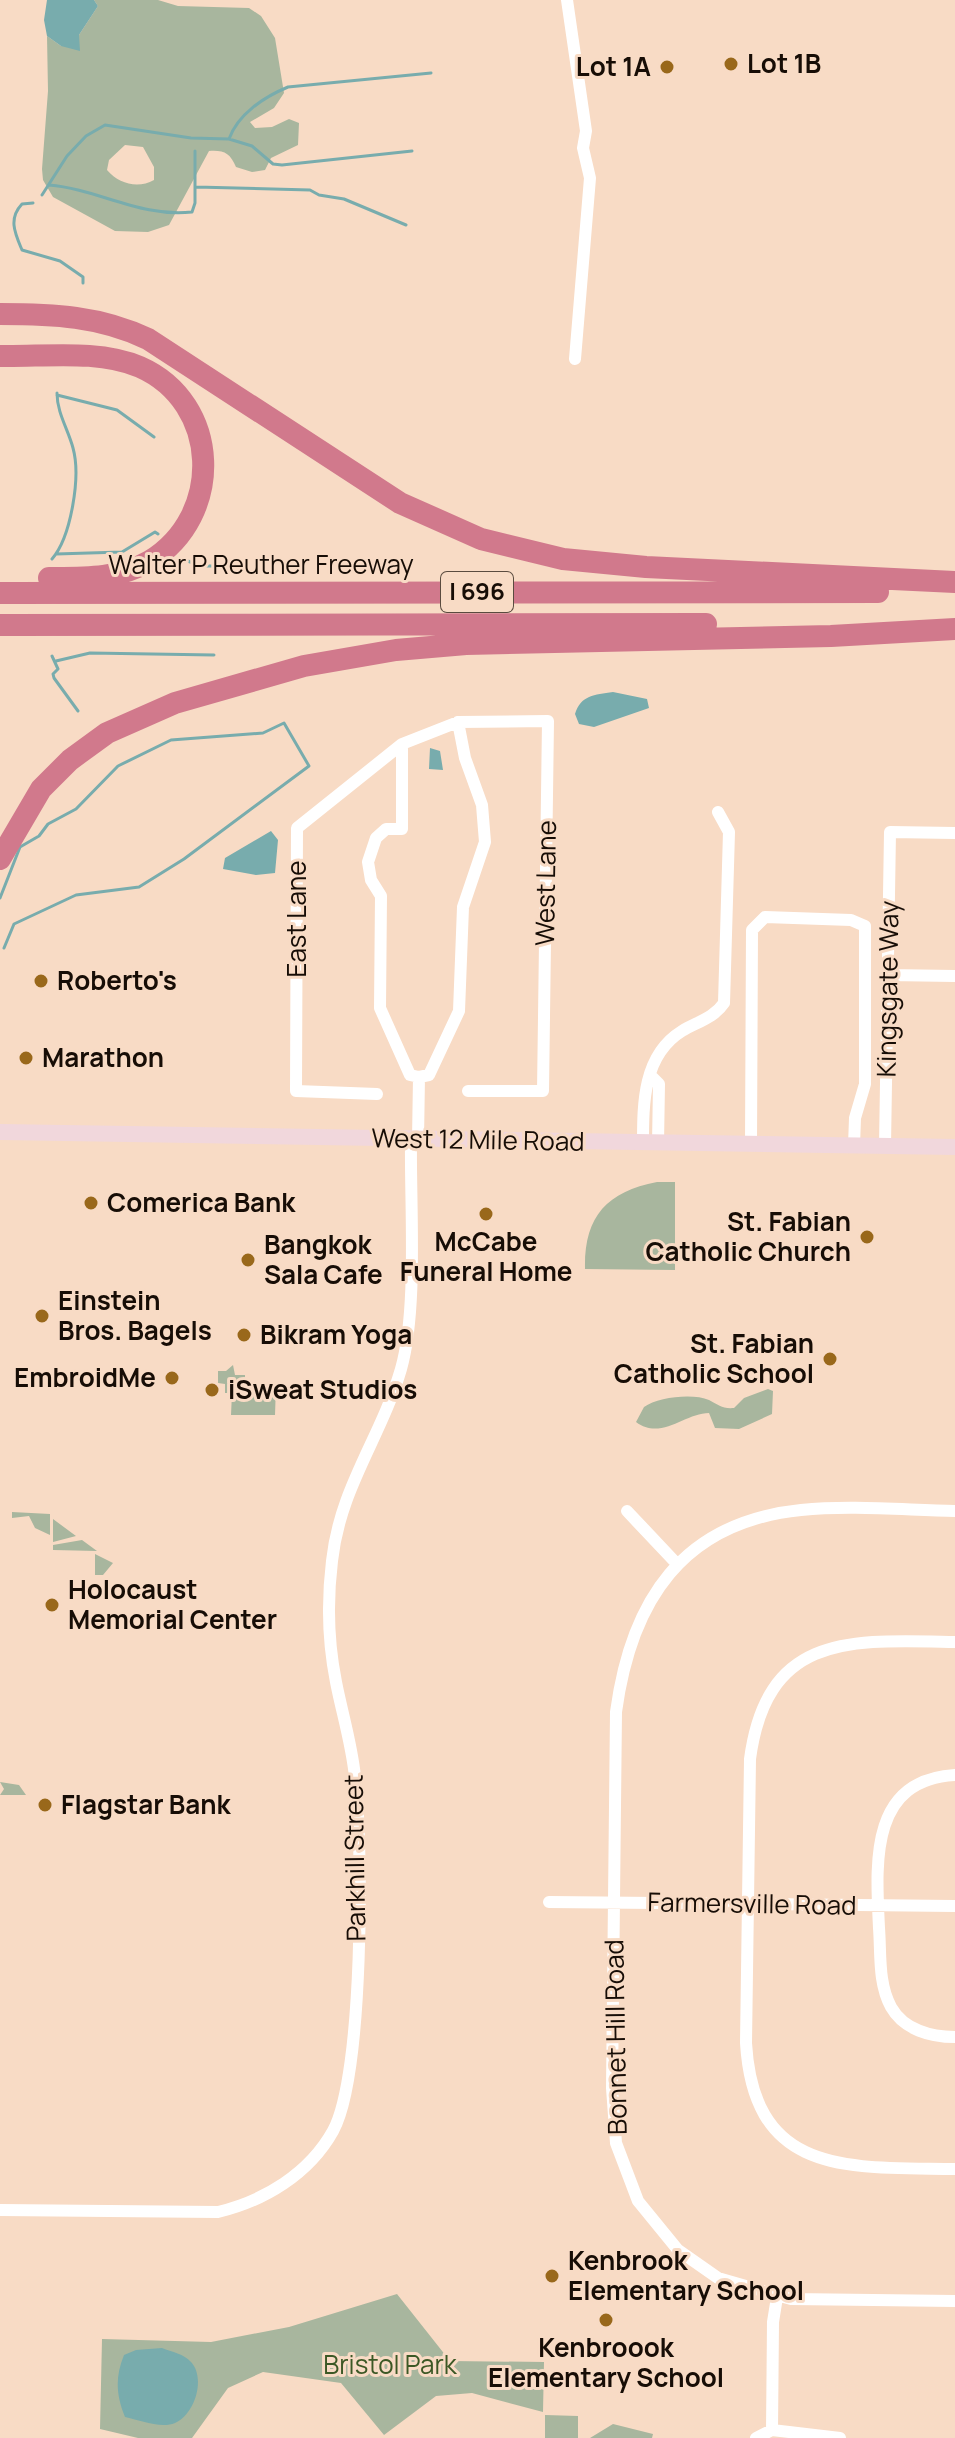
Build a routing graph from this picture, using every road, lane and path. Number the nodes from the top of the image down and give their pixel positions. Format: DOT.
graph roads {
  1 [pos="567,0"];
  2 [pos="0,314"];
  3 [pos="0,356"];
  4 [pos="575,359"];
  5 [pos="0,579"];
  6 [pos="955,582"];
  7 [pos="955,592"];
  8 [pos="0,593"];
  9 [pos="0,625"];
  10 [pos="359,625"];
  11 [pos="955,626"];
  12 [pos="0,639"];
  13 [pos="458,722"];
  14 [pos="429,733"];
  15 [pos="402,744"];
  16 [pos="718,812"];
  17 [pos="955,833"];
  18 [pos="0,859"];
  19 [pos="888,975"];
  20 [pos="955,976"];
  21 [pos="419,1077"];
  22 [pos="468,1091"];
  23 [pos="377,1094"];
  24 [pos="0,1132"];
  25 [pos="414,1140"];
  26 [pos="650,1144"];
  27 [pos="751,1145"];
  28 [pos="854,1146"];
  29 [pos="885,1146"];
  30 [pos="955,1147"];
  31 [pos="627,1511"];
  32 [pos="955,1511"];
  33 [pos="677,1564"];
  34 [pos="955,1642"];
  35 [pos="955,1775"];
  36 [pos="549,1902"];
  37 [pos="614,1902"];
  38 [pos="748,1904"];
  39 [pos="878,1905"];
  40 [pos="955,1906"];
  41 [pos="955,2037"];
  42 [pos="955,2169"];
  43 [pos="0,2210"];
  44 [pos="777,2297"];
  45 [pos="955,2301"];
  46 [pos="772,2430"];
  47 [pos="756,2438"];
  48 [pos="840,2438"];
  1 -- 4 [label="street"];
  2 -- 6 [label="highway"];
  3 -- 5 [label="highway"];
  7 -- 8 [label="highway, Walter P Reuther Freeway / I 696"];
  9 -- 10 [label="highway, I 696"];
  10 -- 11 [label="highway, I 696"];
  10 -- 12 [label="highway"];
  11 -- 18 [label="highway"];
  13 -- 14 [label="street, West Lane"];
  13 -- 21 [label="street"];
  13 -- 22 [label="street, West Lane"];
  14 -- 15 [label="street, East Lane"];
  15 -- 21 [label="street"];
  15 -- 23 [label="street, East Lane"];
  16 -- 26 [label="street"];
  17 -- 19 [label="street, Kingsgate Way"];
  19 -- 20 [label="street"];
  19 -- 29 [label="street, Kingsgate Way"];
  21 -- 25 [label="street, Parkhill Street"];
  24 -- 25 [label="main road, West 12 Mile Road"];
  25 -- 26 [label="main road, West 12 Mile Road"];
  25 -- 43 [label="street, Parkhill Street"];
  26 -- 27 [label="main road, West 12 Mile Road"];
  27 -- 28 [label="main road, West 12 Mile Road"];
  27 -- 28 [label="street"];
  28 -- 29 [label="main road, West 12 Mile Road"];
  29 -- 30 [label="main road, West 12 Mile Road"];
  31 -- 33 [label="street"];
  32 -- 33 [label="street, Bonnet Hill Road"];
  33 -- 37 [label="street, Bonnet Hill Road"];
  34 -- 38 [label="street"];
  35 -- 39 [label="street"];
  36 -- 37 [label="street, Farmersville Road"];
  37 -- 38 [label="street, Farmersville Road"];
  37 -- 44 [label="street, Bonnet Hill Road"];
  38 -- 39 [label="street, Farmersville Road"];
  38 -- 42 [label="street"];
  39 -- 40 [label="street, Farmersville Road"];
  39 -- 41 [label="street"];
  44 -- 45 [label="street, Bonnet Hill Road"];
  44 -- 46 [label="street"];
  46 -- 47 [label="street"];
  46 -- 48 [label="street"];
}
